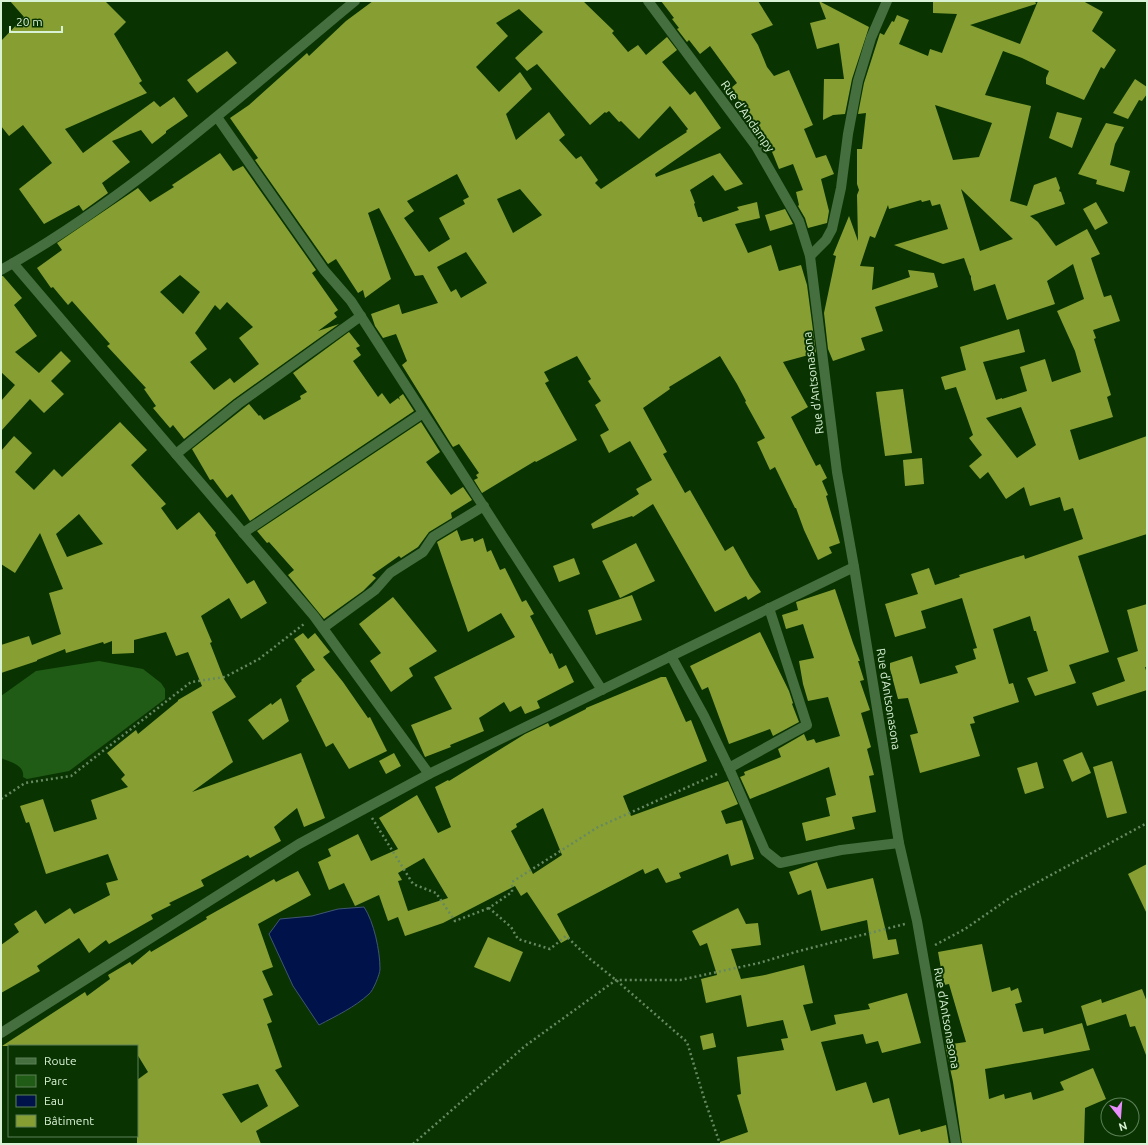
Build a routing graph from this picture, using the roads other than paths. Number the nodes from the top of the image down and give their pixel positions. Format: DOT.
graph roads {
  1 [pos="355,1"];
  2 [pos="648,1"];
  3 [pos="887,1"];
  4 [pos="217,117"];
  5 [pos="810,256"];
  6 [pos="13,263"];
  7 [pos="1,270"];
  8 [pos="361,316"];
  9 [pos="423,413"];
  10 [pos="176,454"];
  11 [pos="484,506"];
  12 [pos="243,533"];
  13 [pos="854,567"];
  14 [pos="769,608"];
  15 [pos="323,628"];
  16 [pos="671,656"];
  17 [pos="602,690"];
  18 [pos="729,768"];
  19 [pos="429,774"];
  20 [pos="899,843"];
  21 [pos="1,1033"];
  22 [pos="956,1144"];
  1 -- 4 [label="street"];
  2 -- 5 [label="street, Rue d'Andampy"];
  3 -- 5 [label="street"];
  4 -- 6 [label="street"];
  4 -- 8 [label="street"];
  5 -- 13 [label="street, Rue d'Antsonasona"];
  6 -- 7 [label="street"];
  6 -- 10 [label="street"];
  8 -- 9 [label="street"];
  8 -- 10 [label="street"];
  9 -- 11 [label="street"];
  9 -- 12 [label="street"];
  10 -- 12 [label="street"];
  11 -- 15 [label="street"];
  11 -- 17 [label="street"];
  12 -- 15 [label="street"];
  13 -- 14 [label="street"];
  13 -- 20 [label="street, Rue d'Antsonasona"];
  14 -- 16 [label="street"];
  14 -- 18 [label="street"];
  15 -- 19 [label="street"];
  16 -- 17 [label="street"];
  16 -- 18 [label="street"];
  17 -- 19 [label="street"];
  18 -- 20 [label="street"];
  19 -- 21 [label="street"];
  20 -- 22 [label="street, Rue d'Antsonasona"];
}
